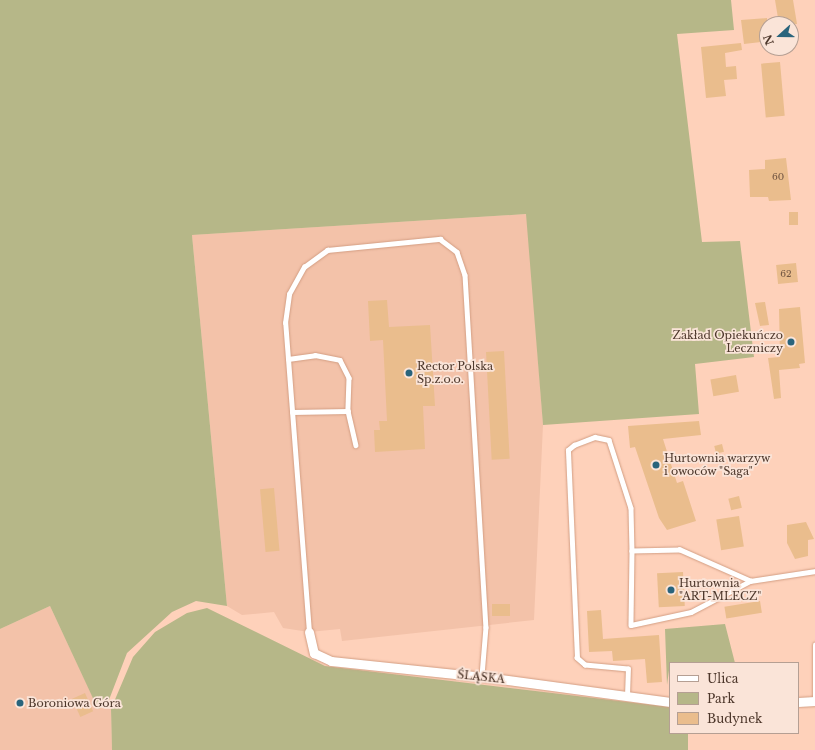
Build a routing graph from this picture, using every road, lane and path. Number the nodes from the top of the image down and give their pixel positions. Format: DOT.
graph roads {
  1 [pos="288,359"];
  2 [pos="348,411"];
  3 [pos="292,412"];
  4 [pos="356,445"];
  5 [pos="632,551"];
  6 [pos="815,571"];
  7 [pos="750,581"];
  8 [pos="308,632"];
  9 [pos="815,645"];
  10 [pos="482,676"];
  11 [pos="627,696"];
  12 [pos="815,701"];
  13 [pos="669,702"];
  14 [pos="799,702"];
  1 -- 2 [label="lane"];
  1 -- 3 [label="lane"];
  1 -- 10 [label="lane"];
  2 -- 3 [label="lane"];
  2 -- 4 [label="lane"];
  3 -- 8 [label="lane"];
  5 -- 7 [label="lane"];
  5 -- 7 [label="lane"];
  5 -- 11 [label="lane"];
  6 -- 7 [label="lane"];
  8 -- 10 [label="street, ŚLĄSKA"];
  9 -- 12 [label="lane"];
  10 -- 11 [label="street, ŚLĄSKA"];
  11 -- 13 [label="street, ŚLĄSKA"];
  12 -- 14 [label="street"];
}
